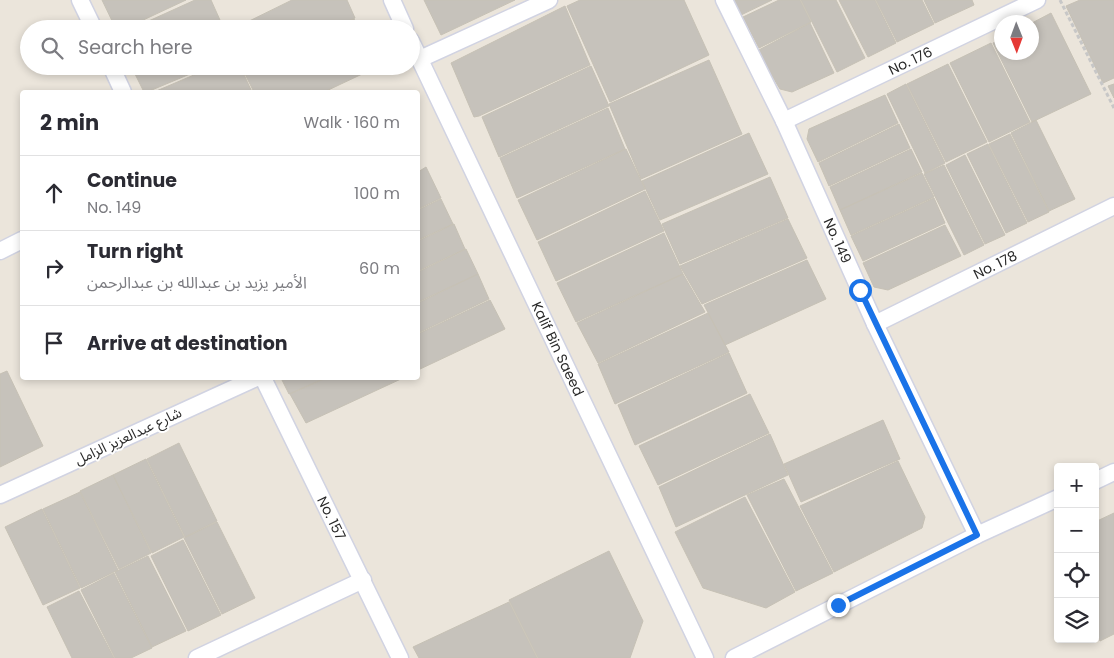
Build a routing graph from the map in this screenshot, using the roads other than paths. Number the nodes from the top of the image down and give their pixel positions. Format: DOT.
graph roads {
  1 [pos="80,0"];
  2 [pos="392,0"];
  3 [pos="549,0"];
  4 [pos="724,0"];
  5 [pos="1037,0"];
  6 [pos="90,20"];
  7 [pos="401,20"];
  8 [pos="420,59"];
  9 [pos="115,75"];
  10 [pos="122,90"];
  11 [pos="784,121"];
  12 [pos="1114,206"];
  13 [pos="20,241"];
  14 [pos="0,251"];
  15 [pos="875,324"];
  16 [pos="252,380"];
  17 [pos="264,380"];
  18 [pos="1114,472"];
  19 [pos="1099,479"];
  20 [pos="0,495"];
  21 [pos="1054,500"];
  22 [pos="977,535"];
  23 [pos="363,580"];
  24 [pos="197,658"];
  25 [pos="400,658"];
  26 [pos="705,658"];
  27 [pos="734,658"];
  1 -- 6 [label="street"];
  2 -- 7 [label="street"];
  3 -- 8 [label="street"];
  4 -- 11 [label="street, No. 149"];
  5 -- 11 [label="street, No. 176"];
  8 -- 26 [label="street, Kalif Bin Saeed"];
  9 -- 10 [label="street"];
  11 -- 15 [label="street, No. 149"];
  12 -- 15 [label="street, No. 178"];
  13 -- 14 [label="street"];
  15 -- 22 [label="street, No. 149"];
  16 -- 20 [label="street, شارع عبدالعزيز الزامل"];
  17 -- 23 [label="street, No. 157"];
  18 -- 19 [label="street"];
  21 -- 22 [label="street"];
  22 -- 27 [label="street"];
  23 -- 24 [label="street"];
  23 -- 25 [label="street, No. 157"];
}
